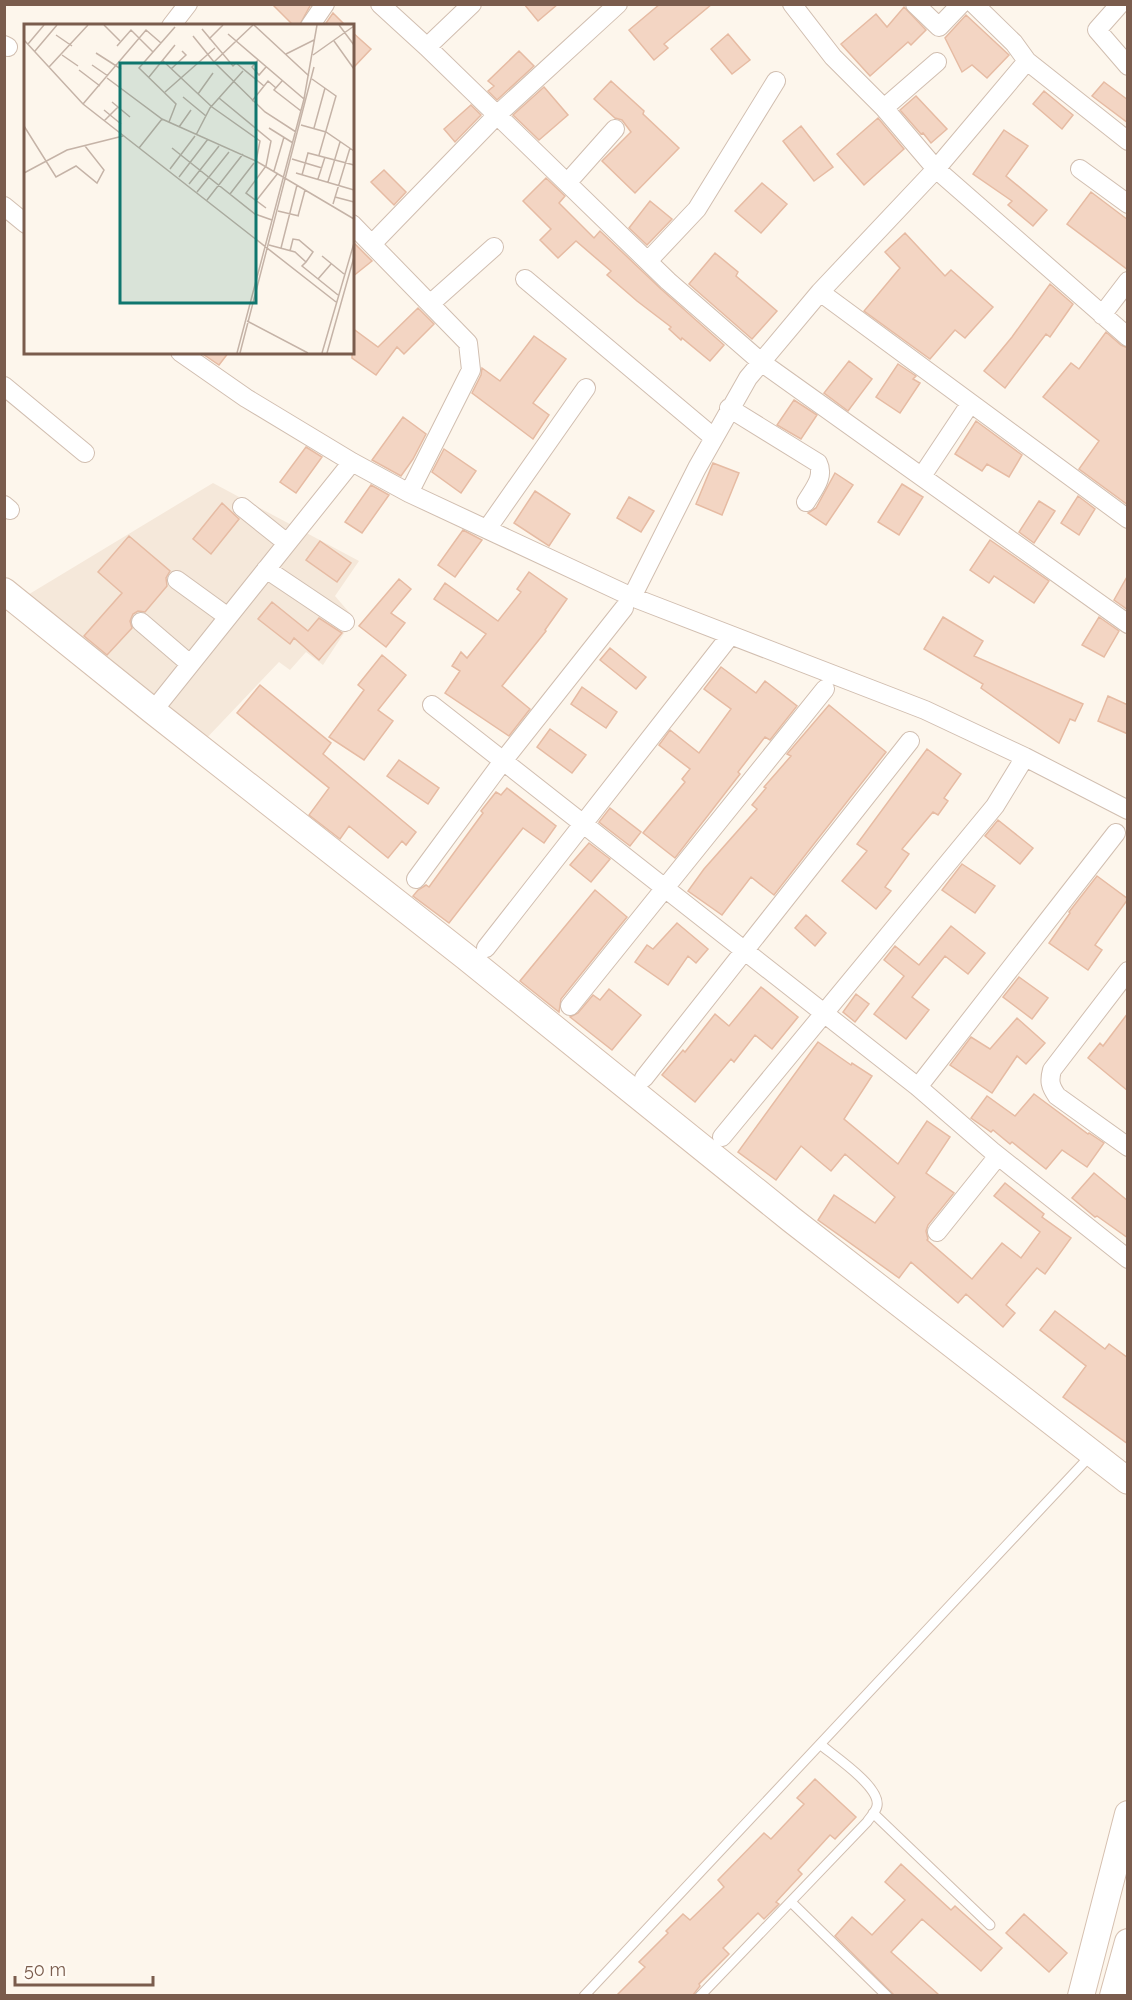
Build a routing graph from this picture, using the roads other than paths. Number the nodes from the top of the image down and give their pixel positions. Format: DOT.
graph roads {
  1 [pos="188,4"];
  2 [pos="325,4"];
  3 [pos="380,4"];
  4 [pos="472,4"];
  5 [pos="618,4"];
  6 [pos="792,4"];
  7 [pos="915,4"];
  8 [pos="961,4"];
  9 [pos="974,4"];
  10 [pos="1120,4"];
  11 [pos="173,24"];
  12 [pos="311,24"];
  13 [pos="427,46"];
  14 [pos="1027,61"];
  15 [pos="937,62"];
  16 [pos="1128,66"];
  17 [pos="776,81"];
  18 [pos="884,108"];
  19 [pos="496,115"];
  20 [pos="615,129"];
  21 [pos="1128,141"];
  22 [pos="936,169"];
  23 [pos="1080,169"];
  24 [pos="567,183"];
  25 [pos="1128,204"];
  26 [pos="4,206"];
  27 [pos="24,220"];
  28 [pos="354,226"];
  29 [pos="372,244"];
  30 [pos="494,247"];
  31 [pos="648,261"];
  32 [pos="525,279"];
  33 [pos="1128,281"];
  34 [pos="820,292"];
  35 [pos="430,304"];
  36 [pos="1102,315"];
  37 [pos="1128,337"];
  38 [pos="183,354"];
  39 [pos="761,362"];
  40 [pos="4,386"];
  41 [pos="586,388"];
  42 [pos="970,404"];
  43 [pos="729,408"];
  44 [pos="713,437"];
  45 [pos="85,453"];
  46 [pos="352,462"];
  47 [pos="922,476"];
  48 [pos="409,493"];
  49 [pos="807,502"];
  50 [pos="242,507"];
  51 [pos="1128,519"];
  52 [pos="487,529"];
  53 [pos="287,543"];
  54 [pos="266,569"];
  55 [pos="177,580"];
  56 [pos="11,602"];
  57 [pos="628,603"];
  58 [pos="228,617"];
  59 [pos="141,622"];
  60 [pos="345,622"];
  61 [pos="1128,624"];
  62 [pos="730,636"];
  63 [pos="190,664"];
  64 [pos="825,689"];
  65 [pos="432,705"];
  66 [pos="153,711"];
  67 [pos="910,741"];
  68 [pos="1025,757"];
  69 [pos="503,761"];
  70 [pos="1128,810"];
  71 [pos="583,824"];
  72 [pos="1116,833"];
  73 [pos="416,879"];
  74 [pos="664,888"];
  75 [pos="486,948"];
  76 [pos="744,951"];
  77 [pos="1128,971"];
  78 [pos="570,1006"];
  79 [pos="823,1013"];
  80 [pos="644,1078"];
  81 [pos="918,1087"];
  82 [pos="722,1137"];
  83 [pos="1128,1146"];
  84 [pos="998,1156"];
  85 [pos="937,1232"];
  86 [pos="1128,1259"];
  87 [pos="1092,1454"];
  88 [pos="1128,1480"];
  89 [pos="821,1745"];
  90 [pos="873,1813"];
  91 [pos="1128,1814"];
  92 [pos="791,1902"];
  93 [pos="990,1925"];
  94 [pos="1128,1942"];
  95 [pos="584,1995"];
  96 [pos="700,1995"];
  97 [pos="887,1995"];
  98 [pos="1081,1995"];
  99 [pos="1113,1995"];
  1 -- 11 [label="street"];
  2 -- 12 [label="street"];
  3 -- 13 [label="street"];
  4 -- 13 [label="street"];
  5 -- 19 [label="street"];
  6 -- 18 [label="street"];
  7 -- 8 [label="street"];
  9 -- 14 [label="street"];
  10 -- 16 [label="street"];
  13 -- 19 [label="street"];
  14 -- 21 [label="street"];
  14 -- 22 [label="street"];
  15 -- 18 [label="street"];
  17 -- 31 [label="street"];
  18 -- 22 [label="street"];
  19 -- 24 [label="street"];
  19 -- 29 [label="street"];
  20 -- 24 [label="street"];
  22 -- 34 [label="street"];
  22 -- 36 [label="street"];
  23 -- 25 [label="street"];
  24 -- 31 [label="street"];
  26 -- 27 [label="street"];
  28 -- 29 [label="street"];
  29 -- 35 [label="street"];
  30 -- 35 [label="street"];
  31 -- 39 [label="street"];
  32 -- 44 [label="street"];
  33 -- 36 [label="street"];
  34 -- 39 [label="street"];
  34 -- 42 [label="street"];
  35 -- 48 [label="street"];
  36 -- 37 [label="street"];
  38 -- 46 [label="street"];
  39 -- 43 [label="street"];
  39 -- 47 [label="street"];
  40 -- 45 [label="street"];
  41 -- 52 [label="street"];
  42 -- 47 [label="street"];
  42 -- 51 [label="street"];
  43 -- 44 [label="street"];
  43 -- 49 [label="street"];
  44 -- 57 [label="street"];
  46 -- 48 [label="street"];
  46 -- 53 [label="street"];
  47 -- 61 [label="street"];
  48 -- 52 [label="street"];
  50 -- 53 [label="street"];
  52 -- 57 [label="street"];
  53 -- 54 [label="street"];
  54 -- 58 [label="street"];
  54 -- 60 [label="street"];
  55 -- 58 [label="street"];
  56 -- 66 [label="street"];
  57 -- 62 [label="street"];
  57 -- 69 [label="street"];
  58 -- 63 [label="street"];
  59 -- 63 [label="street"];
  62 -- 68 [label="street"];
  62 -- 71 [label="street"];
  63 -- 66 [label="street"];
  64 -- 74 [label="street"];
  65 -- 69 [label="street"];
  66 -- 87 [label="street"];
  67 -- 76 [label="street"];
  68 -- 70 [label="street"];
  68 -- 79 [label="street"];
  69 -- 71 [label="street"];
  69 -- 73 [label="street"];
  71 -- 74 [label="street"];
  71 -- 75 [label="street"];
  72 -- 81 [label="street"];
  74 -- 76 [label="street"];
  74 -- 78 [label="street"];
  76 -- 79 [label="street"];
  76 -- 80 [label="street"];
  77 -- 83 [label="street"];
  79 -- 81 [label="street"];
  79 -- 82 [label="street"];
  81 -- 84 [label="street"];
  84 -- 85 [label="street"];
  84 -- 86 [label="street"];
  87 -- 88 [label="street"];
  87 -- 89 [label="lane"];
  89 -- 90 [label="lane"];
  89 -- 95 [label="lane"];
  90 -- 92 [label="lane"];
  90 -- 93 [label="lane"];
  91 -- 98 [label="street"];
  92 -- 96 [label="lane"];
  92 -- 97 [label="lane"];
  94 -- 99 [label="street"];
}
